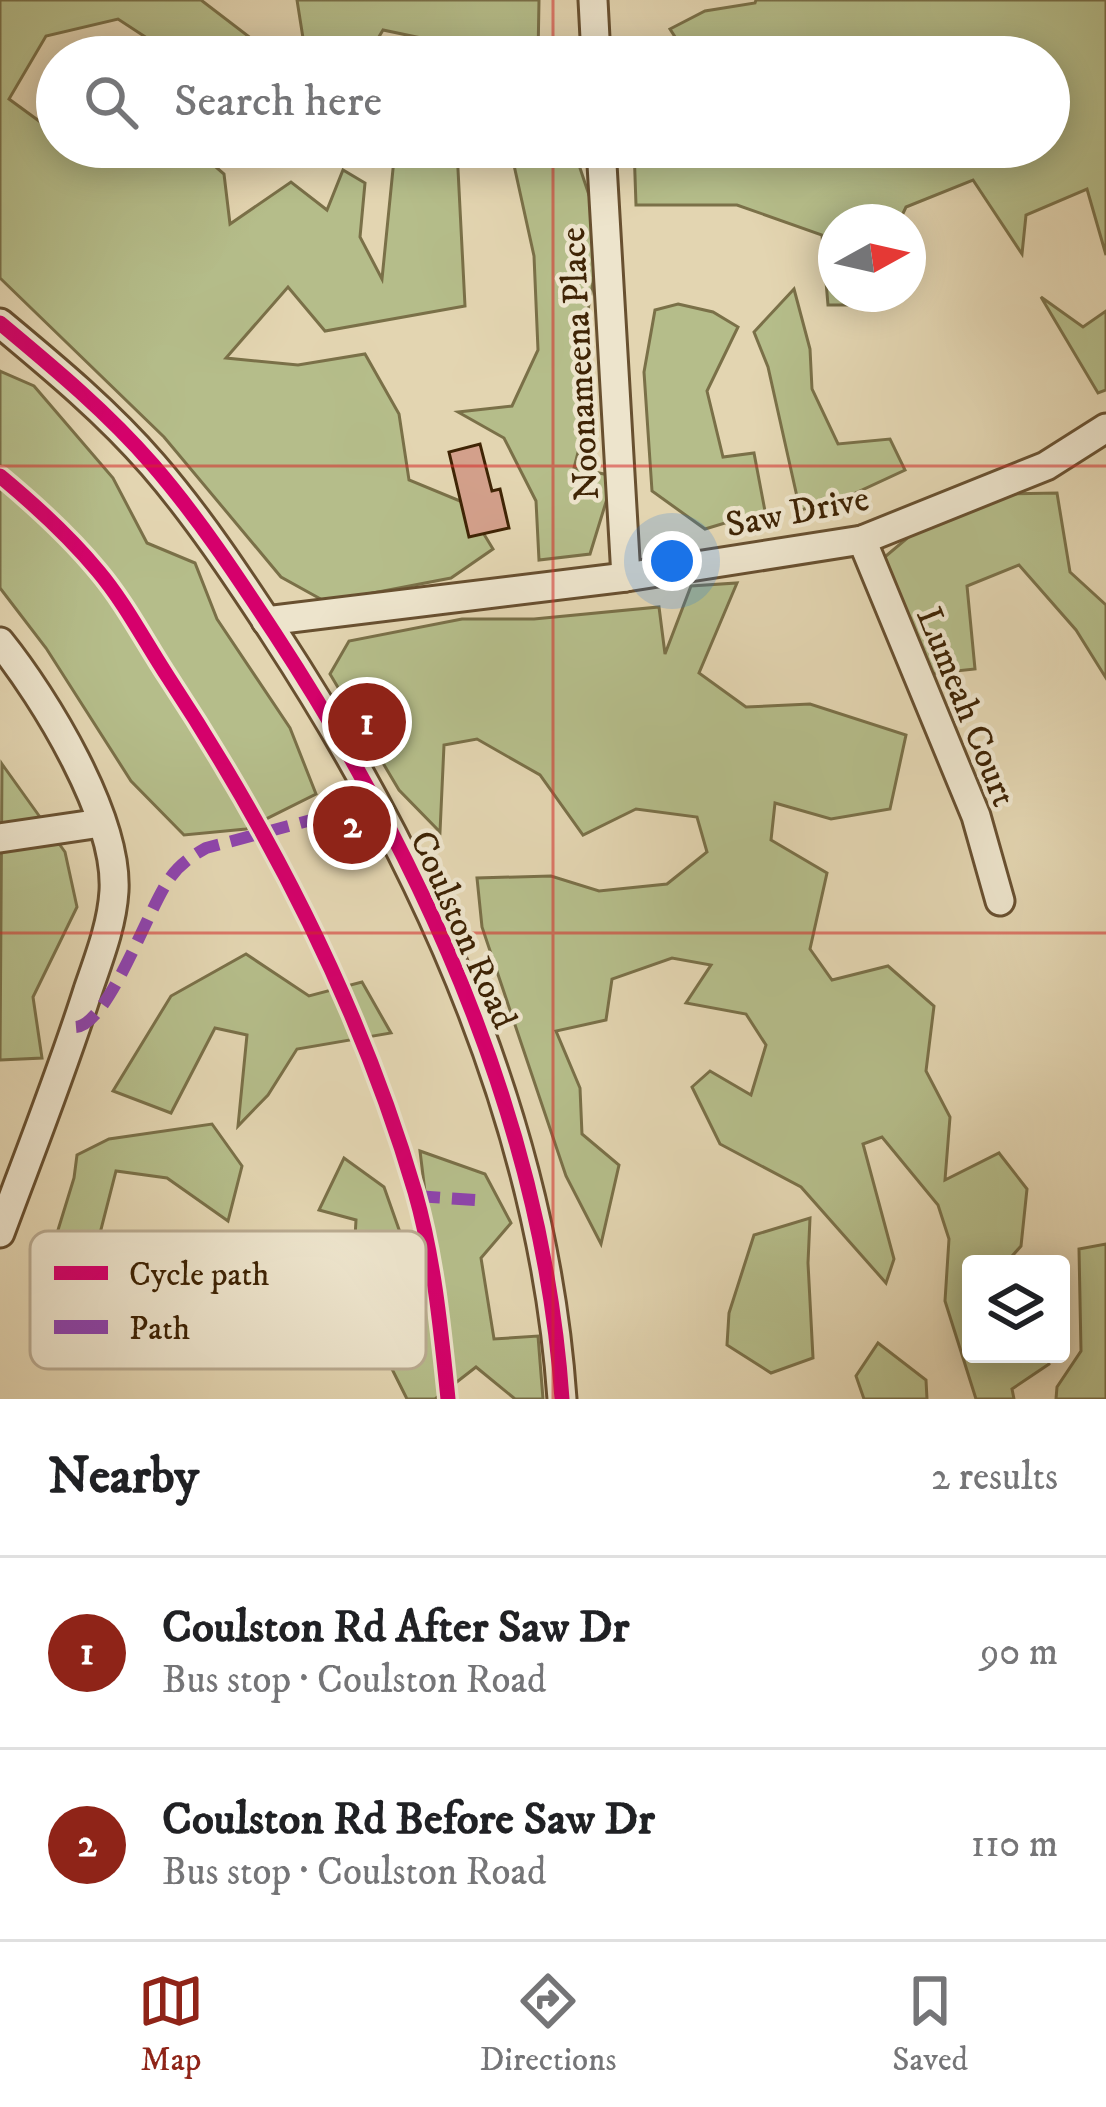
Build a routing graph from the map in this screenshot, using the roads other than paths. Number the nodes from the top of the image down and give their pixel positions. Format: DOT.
graph roads {
  1 [pos="592,0"];
  2 [pos="595,36"];
  3 [pos="602,168"];
  4 [pos="0,323"];
  5 [pos="1106,428"];
  6 [pos="862,540"];
  7 [pos="626,577"];
  8 [pos="266,621"];
  9 [pos="0,643"];
  10 [pos="100,823"];
  11 [pos="0,838"];
  12 [pos="1000,901"];
  13 [pos="0,1233"];
  14 [pos="562,1399"];
  1 -- 2 [label="street"];
  3 -- 7 [label="street, Noonameena Place"];
  4 -- 8 [label="street, Coulston Road"];
  5 -- 6 [label="street, Saw Drive"];
  6 -- 7 [label="street, Saw Drive"];
  6 -- 12 [label="street, Lumeah Court"];
  7 -- 8 [label="street, Saw Drive"];
  8 -- 14 [label="street, Coulston Road"];
  9 -- 10 [label="street"];
  10 -- 11 [label="street"];
  10 -- 13 [label="street"];
}
